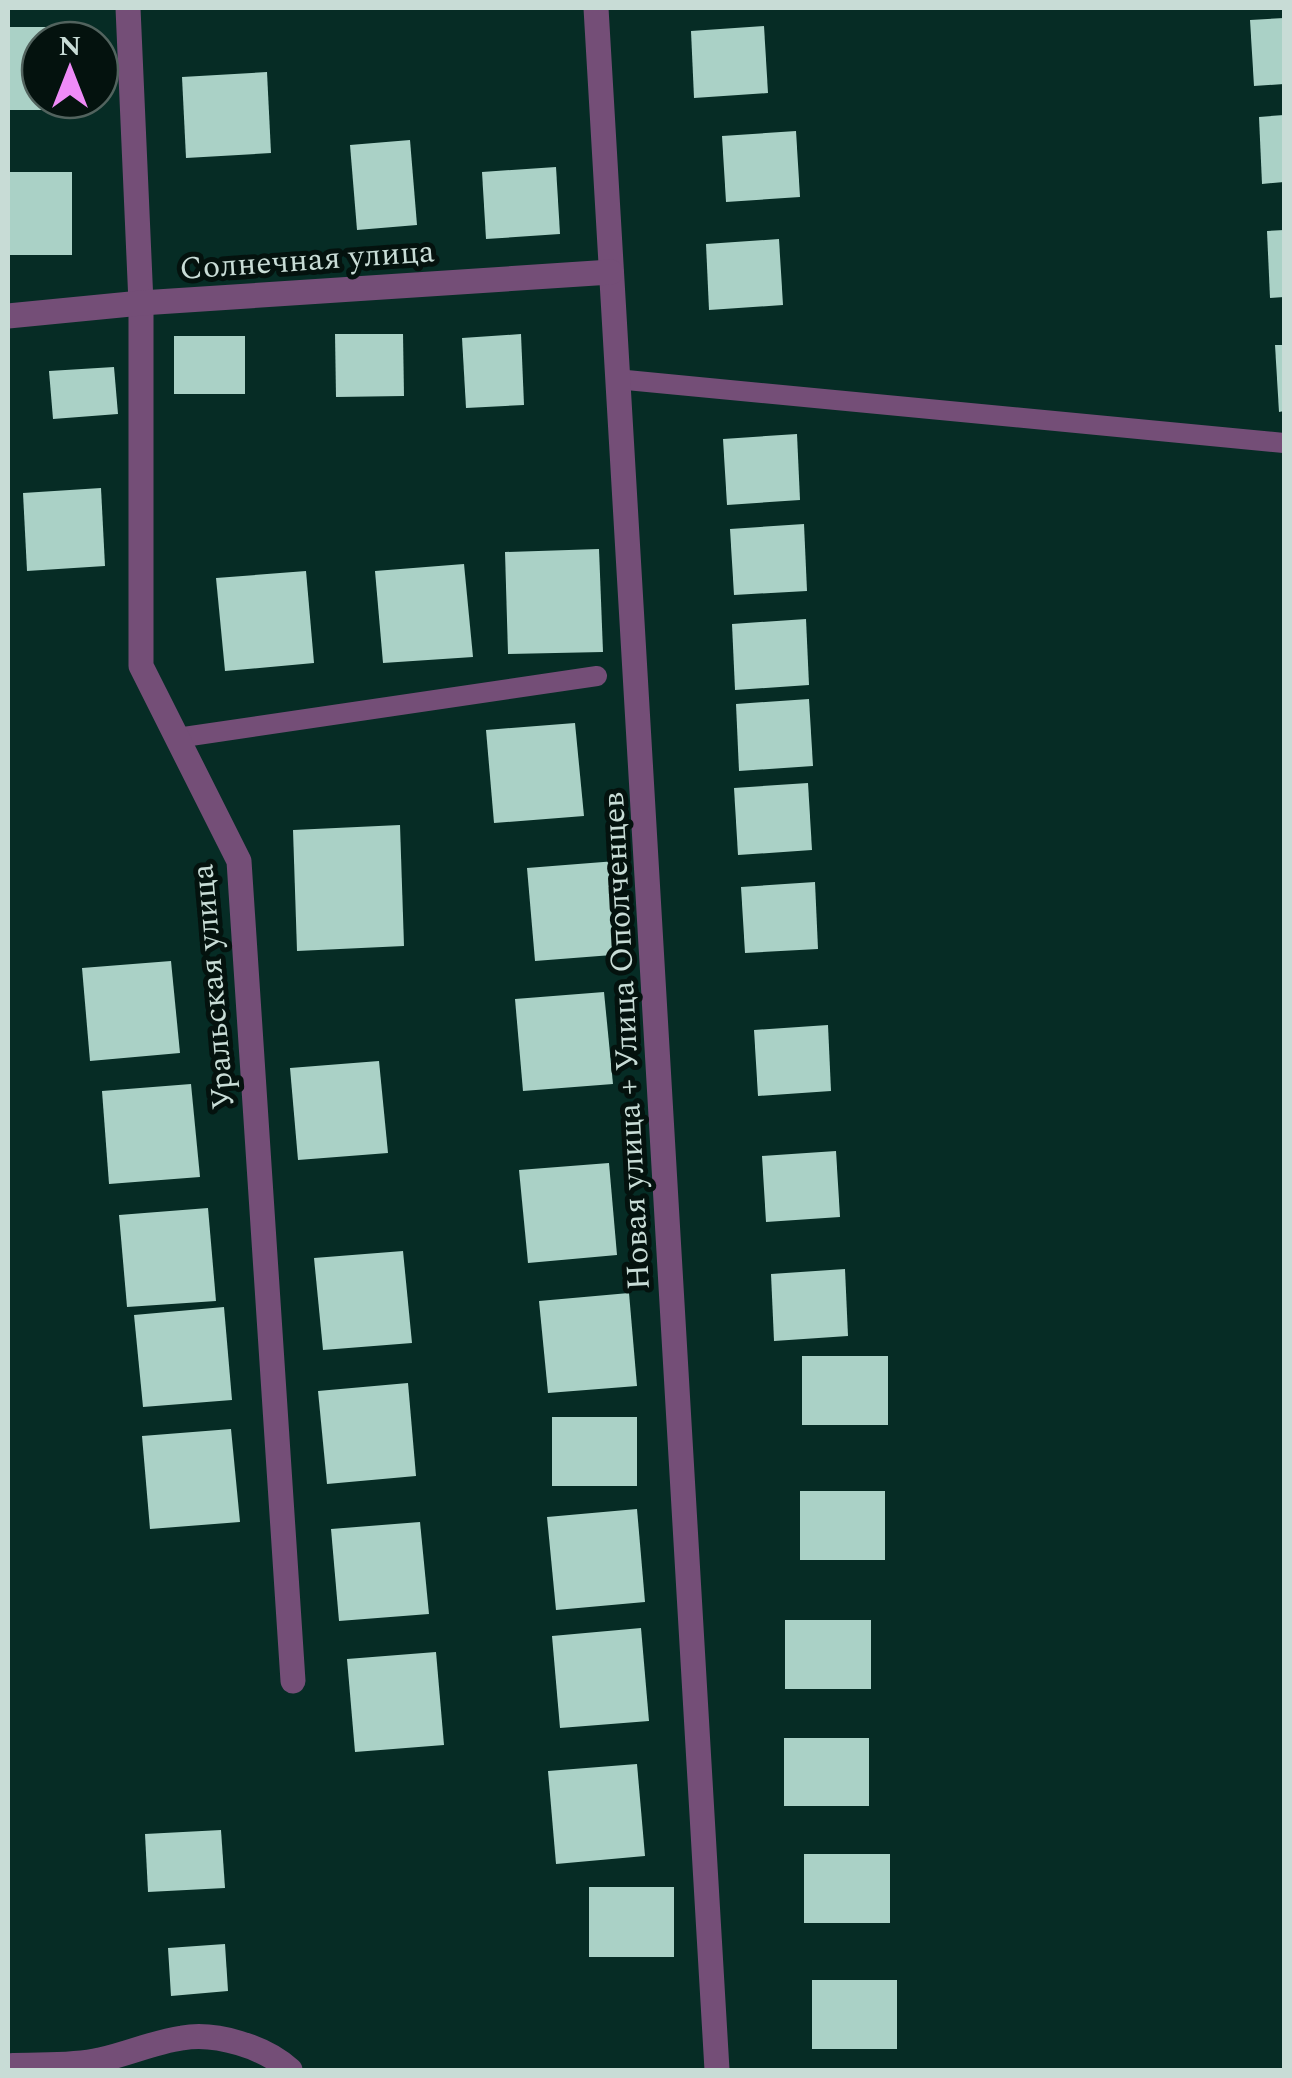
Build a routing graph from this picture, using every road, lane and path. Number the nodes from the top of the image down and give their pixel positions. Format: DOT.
graph roads {
  1 [pos="128,8"];
  2 [pos="596,8"];
  3 [pos="611,272"];
  4 [pos="141,303"];
  5 [pos="8,316"];
  6 [pos="616,379"];
  7 [pos="1284,443"];
  8 [pos="597,676"];
  9 [pos="177,738"];
  10 [pos="294,1681"];
  11 [pos="8,2066"];
  12 [pos="290,2070"];
  13 [pos="717,2070"];
  1 -- 4 [label="street, Уральская улица"];
  2 -- 3 [label="street, Новая улица + Улица Ополченцев"];
  3 -- 4 [label="street, Солнечная улица"];
  3 -- 6 [label="street, Новая улица + Улица Ополченцев"];
  4 -- 5 [label="street, Солнечная улица"];
  4 -- 9 [label="street, Уральская улица"];
  6 -- 7 [label="lane"];
  6 -- 13 [label="street, Новая улица + Улица Ополченцев"];
  8 -- 9 [label="lane"];
  9 -- 10 [label="street, Уральская улица"];
  11 -- 12 [label="street"];
}
